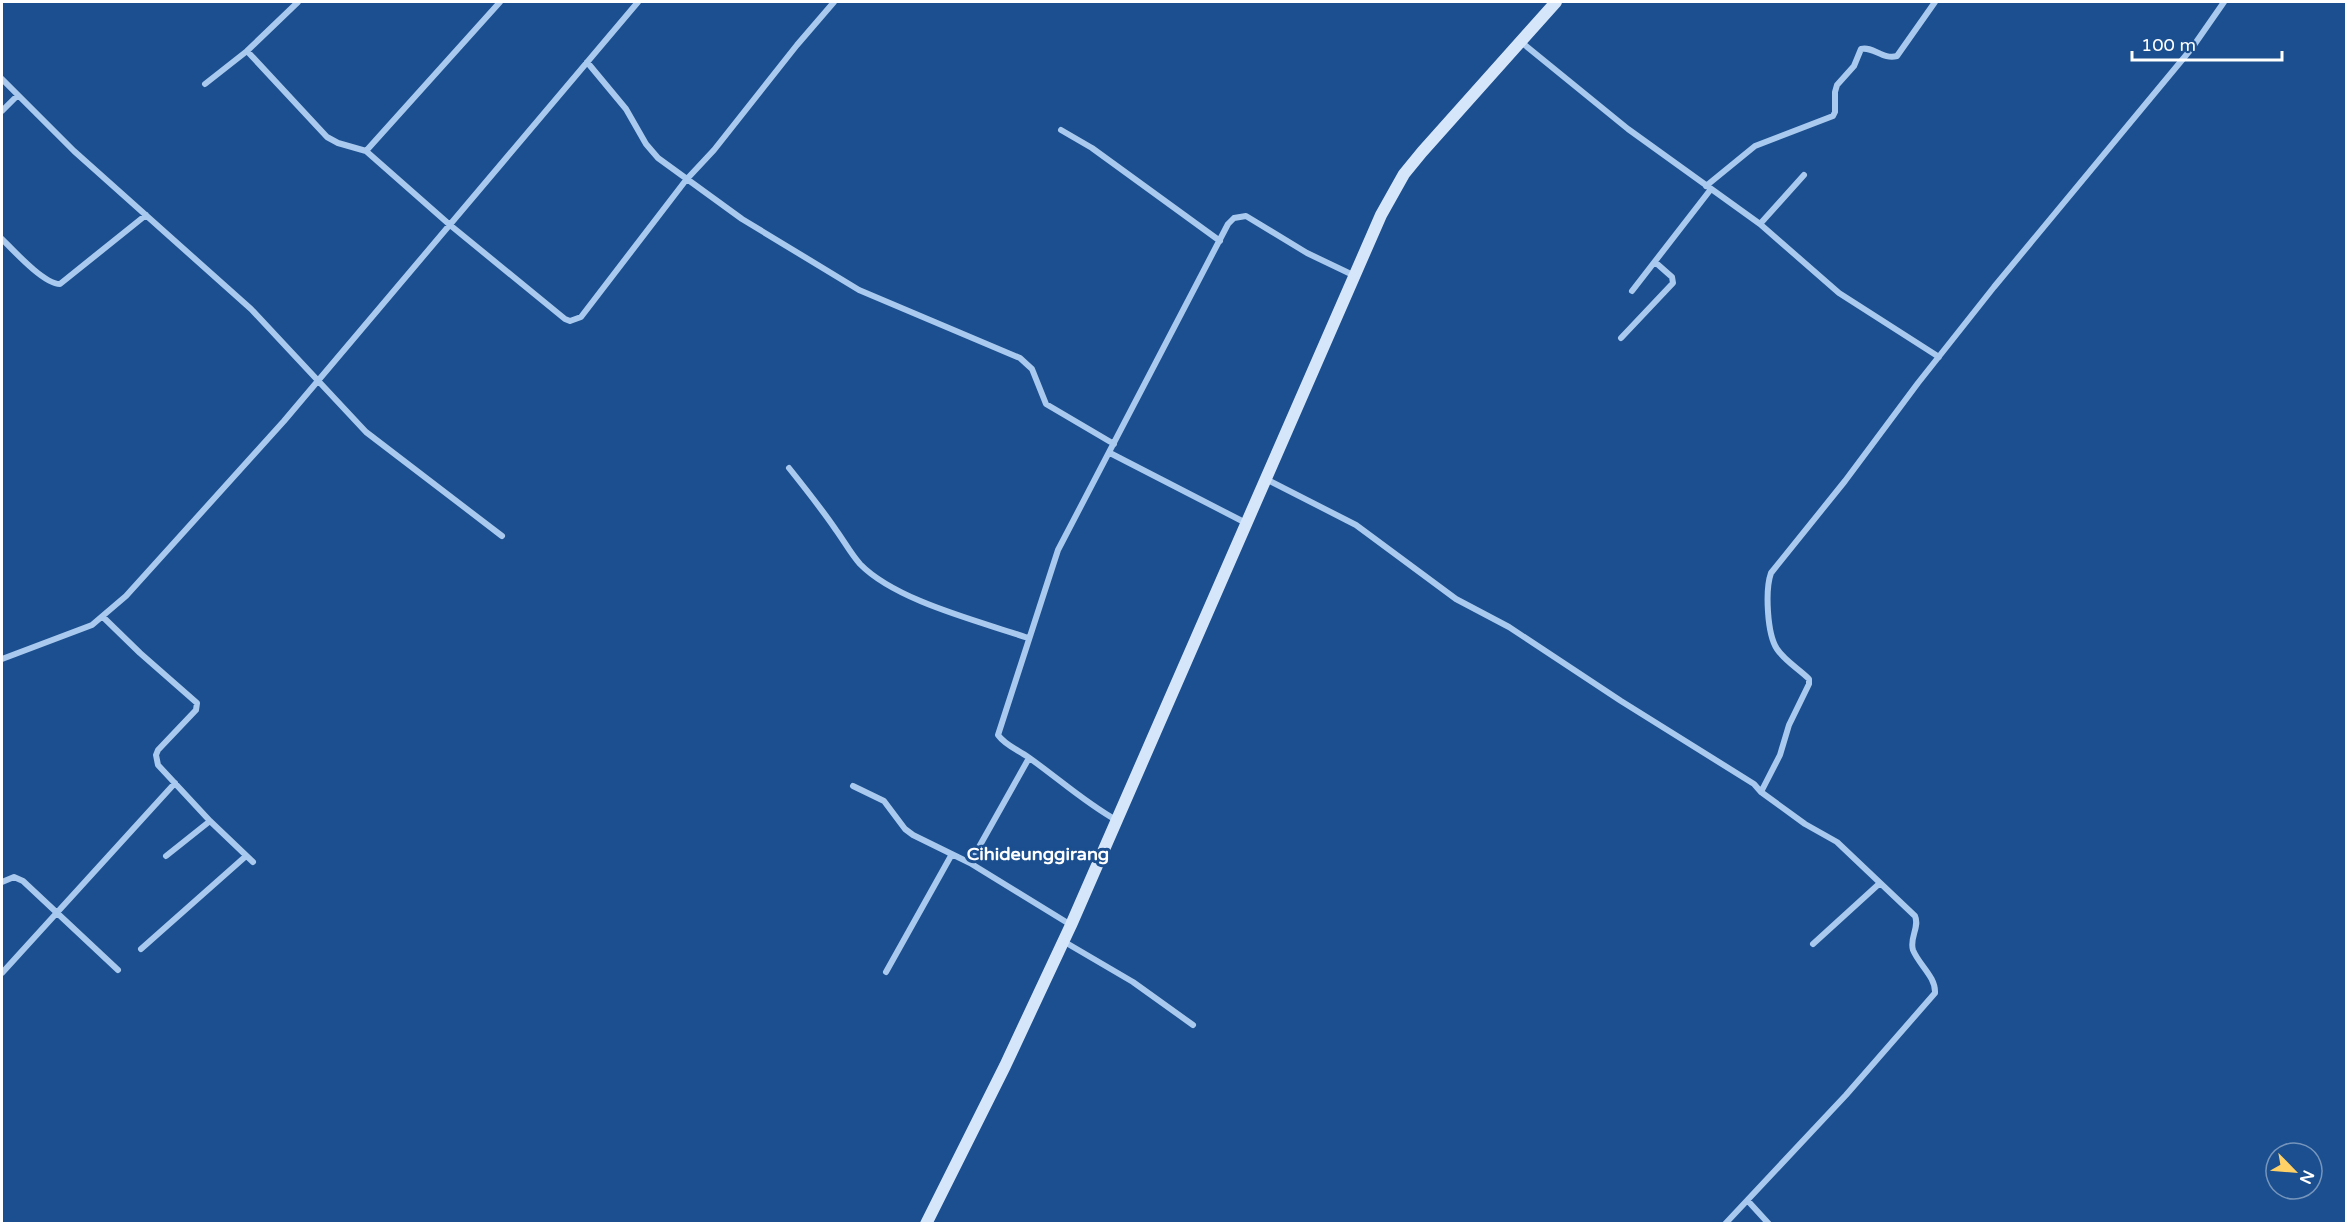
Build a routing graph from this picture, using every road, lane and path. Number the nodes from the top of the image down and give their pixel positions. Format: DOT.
graph roads {
  1 [pos="298,2"];
  2 [pos="500,2"];
  3 [pos="638,2"];
  4 [pos="834,2"];
  5 [pos="1556,2"];
  6 [pos="1935,2"];
  7 [pos="2224,2"];
  8 [pos="1520,41"];
  9 [pos="247,51"];
  10 [pos="587,62"];
  11 [pos="2,78"];
  12 [pos="205,84"];
  13 [pos="18,95"];
  14 [pos="2,111"];
  15 [pos="1061,130"];
  16 [pos="366,151"];
  17 [pos="1804,175"];
  18 [pos="686,180"];
  19 [pos="1709,188"];
  20 [pos="146,215"];
  21 [pos="1760,224"];
  22 [pos="450,225"];
  23 [pos="2,239"];
  24 [pos="1220,240"];
  25 [pos="1655,262"];
  26 [pos="1353,274"];
  27 [pos="1632,291"];
  28 [pos="1620,338"];
  29 [pos="1939,357"];
  30 [pos="319,380"];
  31 [pos="1114,444"];
  32 [pos="1110,453"];
  33 [pos="789,468"];
  34 [pos="1266,479"];
  35 [pos="1247,524"];
  36 [pos="502,536"];
  37 [pos="103,617"];
  38 [pos="1028,638"];
  39 [pos="2,659"];
  40 [pos="1029,758"];
  41 [pos="175,783"];
  42 [pos="853,786"];
  43 [pos="1761,792"];
  44 [pos="1116,820"];
  45 [pos="210,821"];
  46 [pos="952,854"];
  47 [pos="246,855"];
  48 [pos="166,856"];
  49 [pos="253,862"];
  50 [pos="970,863"];
  51 [pos="2,882"];
  52 [pos="1880,883"];
  53 [pos="56,912"];
  54 [pos="1071,925"];
  55 [pos="1063,940"];
  56 [pos="1813,944"];
  57 [pos="141,949"];
  58 [pos="118,970"];
  59 [pos="886,972"];
  60 [pos="2,973"];
  61 [pos="1193,1025"];
  62 [pos="1748,1201"];
  63 [pos="926,1224"];
  64 [pos="1725,1224"];
  65 [pos="1769,1224"];
  1 -- 9 [label="street"];
  2 -- 16 [label="street"];
  3 -- 10 [label="street"];
  4 -- 18 [label="street"];
  5 -- 8 [label="main road"];
  6 -- 19 [label="street"];
  7 -- 29 [label="street"];
  8 -- 19 [label="street"];
  8 -- 26 [label="main road"];
  9 -- 12 [label="street"];
  9 -- 16 [label="street"];
  10 -- 18 [label="street"];
  10 -- 22 [label="street"];
  11 -- 13 [label="street"];
  13 -- 14 [label="street"];
  13 -- 20 [label="street"];
  15 -- 24 [label="street"];
  16 -- 22 [label="street"];
  17 -- 21 [label="street"];
  18 -- 22 [label="street"];
  18 -- 31 [label="street"];
  19 -- 21 [label="street"];
  19 -- 25 [label="street"];
  20 -- 23 [label="street"];
  20 -- 30 [label="street"];
  21 -- 29 [label="street"];
  22 -- 30 [label="street"];
  24 -- 26 [label="street"];
  24 -- 31 [label="street"];
  25 -- 27 [label="street"];
  25 -- 28 [label="street"];
  26 -- 34 [label="main road"];
  29 -- 43 [label="street"];
  30 -- 36 [label="street"];
  30 -- 37 [label="street"];
  31 -- 32 [label="street"];
  32 -- 35 [label="street"];
  32 -- 38 [label="street"];
  33 -- 38 [label="street"];
  34 -- 35 [label="main road"];
  34 -- 43 [label="street"];
  35 -- 44 [label="main road"];
  37 -- 39 [label="street"];
  37 -- 41 [label="street"];
  38 -- 40 [label="street"];
  40 -- 44 [label="street"];
  40 -- 50 [label="street"];
  41 -- 45 [label="street"];
  41 -- 53 [label="street"];
  42 -- 46 [label="street"];
  43 -- 52 [label="street"];
  44 -- 54 [label="main road"];
  45 -- 47 [label="street"];
  45 -- 48 [label="street"];
  46 -- 50 [label="street"];
  46 -- 59 [label="street"];
  47 -- 49 [label="street"];
  47 -- 57 [label="street"];
  50 -- 54 [label="street"];
  51 -- 53 [label="street"];
  52 -- 56 [label="street"];
  52 -- 62 [label="street"];
  53 -- 58 [label="street"];
  53 -- 60 [label="street"];
  54 -- 55 [label="main road"];
  55 -- 61 [label="street"];
  55 -- 63 [label="main road"];
  62 -- 64 [label="street"];
  62 -- 65 [label="street"];
}
